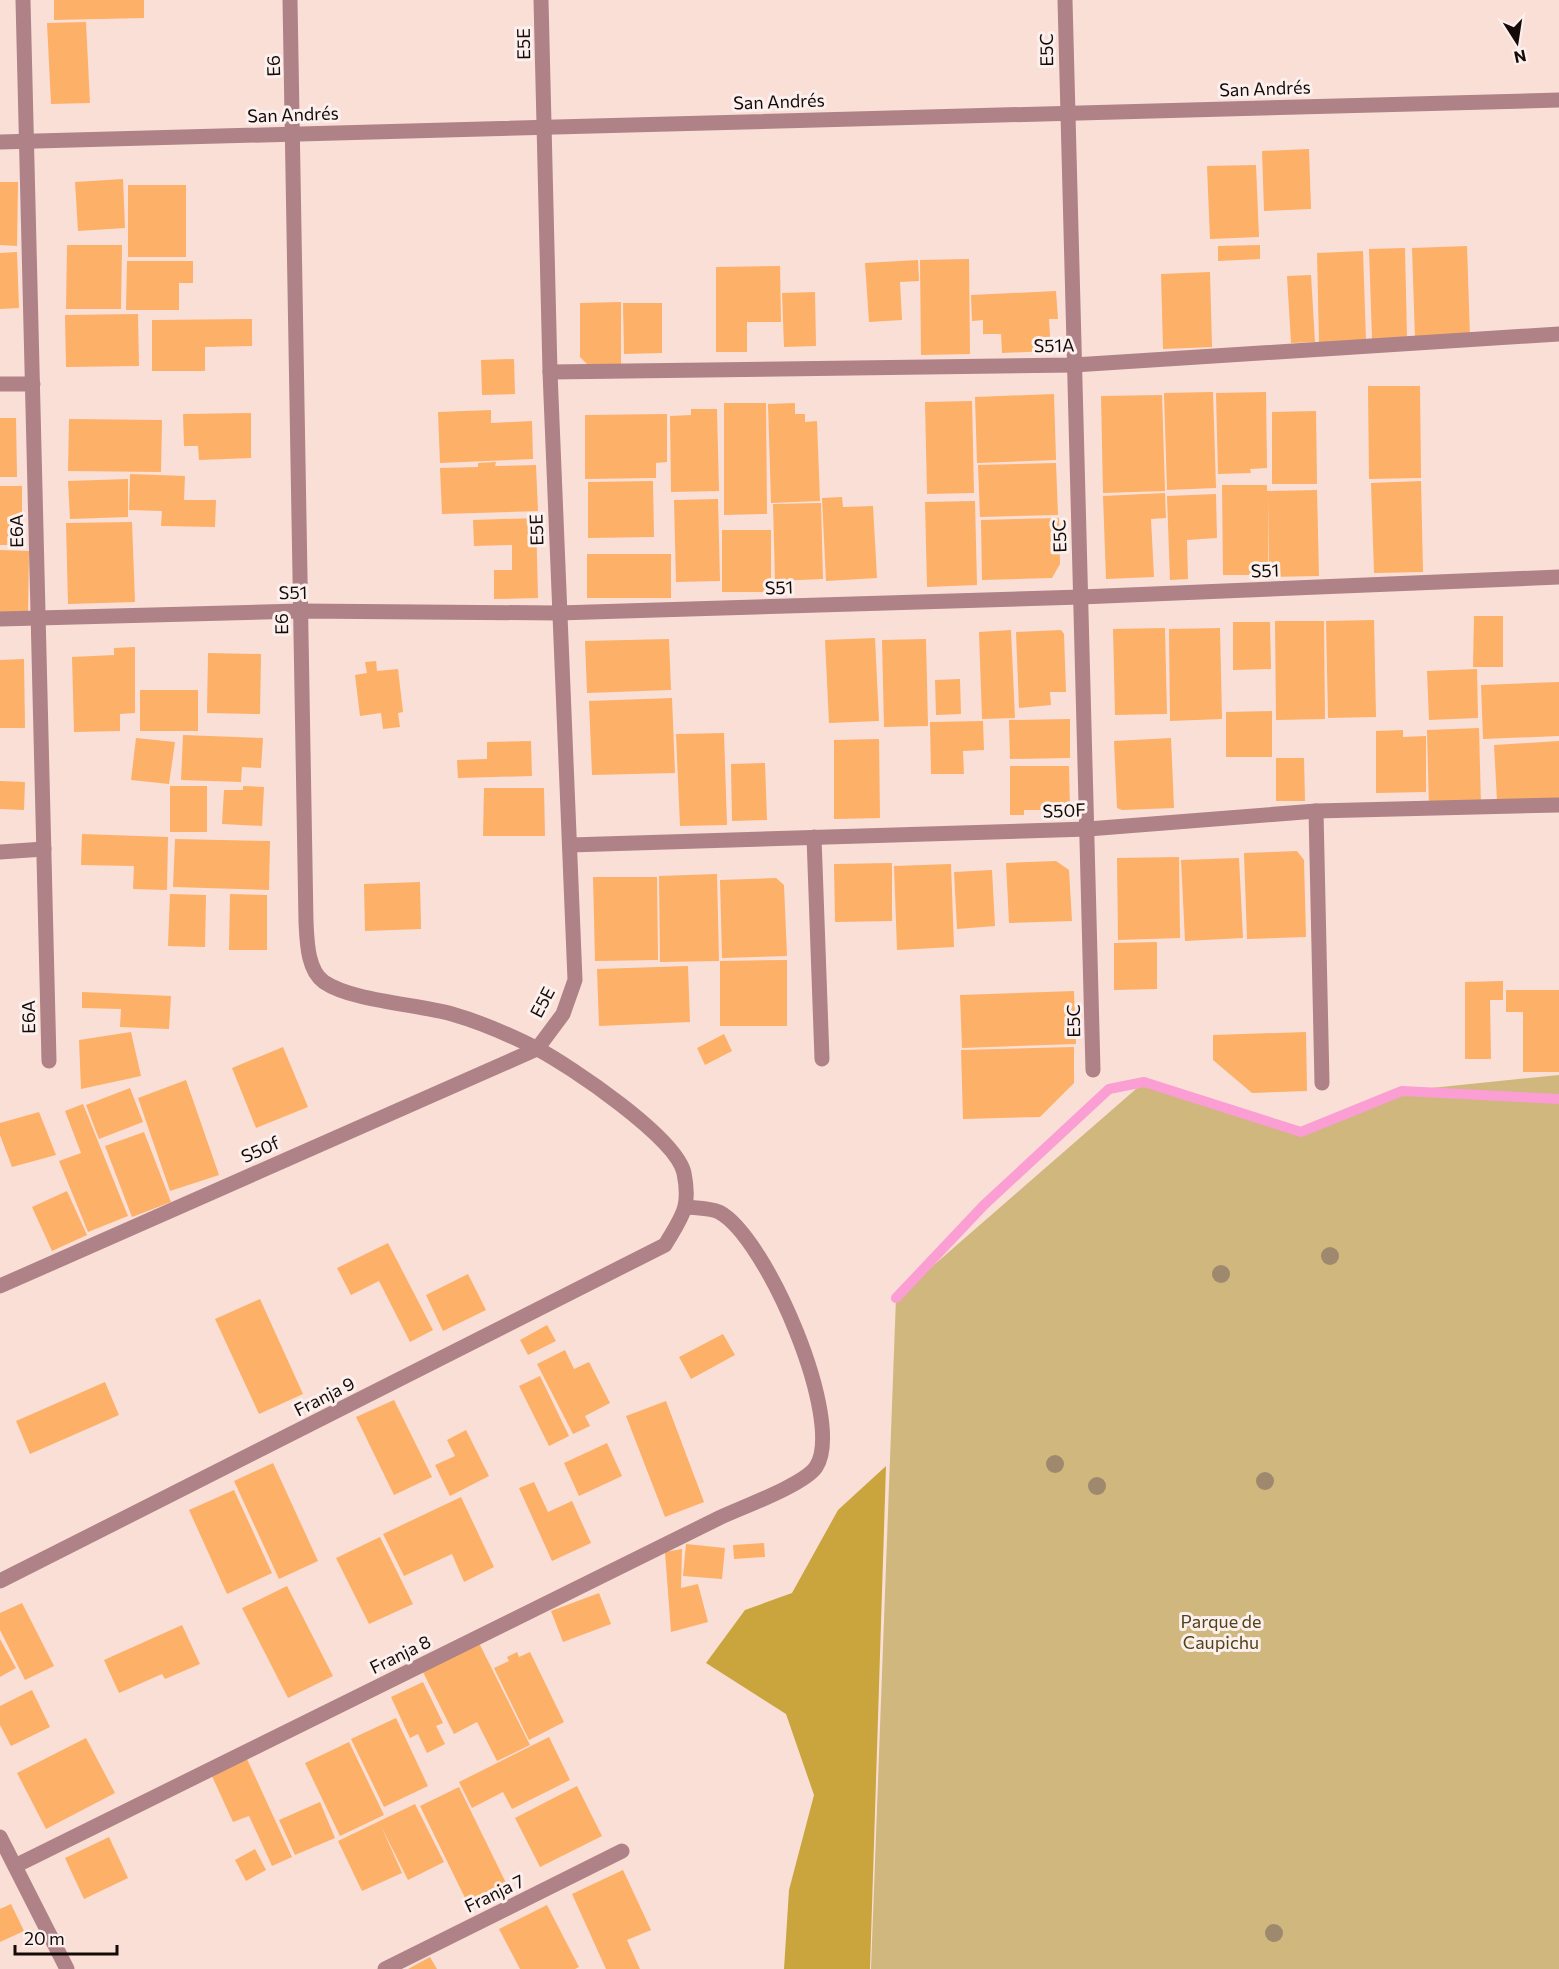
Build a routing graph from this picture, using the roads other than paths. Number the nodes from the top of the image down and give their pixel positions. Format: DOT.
graph roads {
  1 [pos="23,0"];
  2 [pos="290,0"];
  3 [pos="541,0"];
  4 [pos="1065,0"];
  5 [pos="1559,100"];
  6 [pos="1067,113"];
  7 [pos="544,127"];
  8 [pos="294,134"];
  9 [pos="26,141"];
  10 [pos="0,142"];
  11 [pos="1559,334"];
  12 [pos="1074,365"];
  13 [pos="550,372"];
  14 [pos="0,384"];
  15 [pos="33,384"];
  16 [pos="1559,578"];
  17 [pos="1081,597"];
  18 [pos="301,611"];
  19 [pos="558,613"];
  20 [pos="38,618"];
  21 [pos="0,619"];
  22 [pos="1559,805"];
  23 [pos="1316,811"];
  24 [pos="1088,829"];
  25 [pos="814,837"];
  26 [pos="570,845"];
  27 [pos="44,849"];
  28 [pos="0,852"];
  29 [pos="537,1049"];
  30 [pos="822,1059"];
  31 [pos="49,1061"];
  32 [pos="1093,1070"];
  33 [pos="1322,1083"];
  34 [pos="687,1207"];
  35 [pos="0,1286"];
  36 [pos="0,1581"];
  37 [pos="0,1837"];
  38 [pos="621,1851"];
  39 [pos="15,1866"];
  40 [pos="67,1969"];
  41 [pos="385,1969"];
  1 -- 9 [label="street, E6A"];
  2 -- 8 [label="street, E6"];
  3 -- 7 [label="street, E5E"];
  4 -- 6 [label="street, E5C"];
  5 -- 6 [label="street, San Andrés"];
  6 -- 7 [label="street, San Andrés"];
  6 -- 12 [label="street, E5C"];
  7 -- 8 [label="street, San Andrés"];
  7 -- 13 [label="street, E5E"];
  8 -- 9 [label="street, San Andrés"];
  8 -- 18 [label="street, E6"];
  9 -- 10 [label="street, San Andrés"];
  9 -- 15 [label="street, E6A"];
  11 -- 12 [label="street, S51A"];
  12 -- 13 [label="street, S51A"];
  12 -- 17 [label="street, E5C"];
  13 -- 19 [label="street, E5E"];
  14 -- 15 [label="street"];
  15 -- 20 [label="street, E6A"];
  16 -- 17 [label="street, S51"];
  17 -- 19 [label="street, S51"];
  17 -- 24 [label="street, E5C"];
  18 -- 19 [label="street, S51"];
  18 -- 20 [label="street, S51"];
  18 -- 29 [label="street, E6"];
  19 -- 26 [label="street, E5E"];
  20 -- 21 [label="street, S51"];
  20 -- 27 [label="street, E6A"];
  22 -- 23 [label="street, S50F"];
  23 -- 24 [label="street, S50F"];
  23 -- 33 [label="street"];
  24 -- 25 [label="street, S50F"];
  24 -- 32 [label="street, E5C"];
  25 -- 26 [label="street, S50F"];
  25 -- 30 [label="street"];
  26 -- 29 [label="street, E5E"];
  27 -- 28 [label="street"];
  27 -- 31 [label="street, E6A"];
  29 -- 34 [label="street, E6"];
  29 -- 35 [label="street, S50f"];
  34 -- 36 [label="street, Franja 9"];
  34 -- 39 [label="street, Franja 8"];
  37 -- 39 [label="street"];
  38 -- 41 [label="street, Franja 7"];
  39 -- 40 [label="street"];
}
